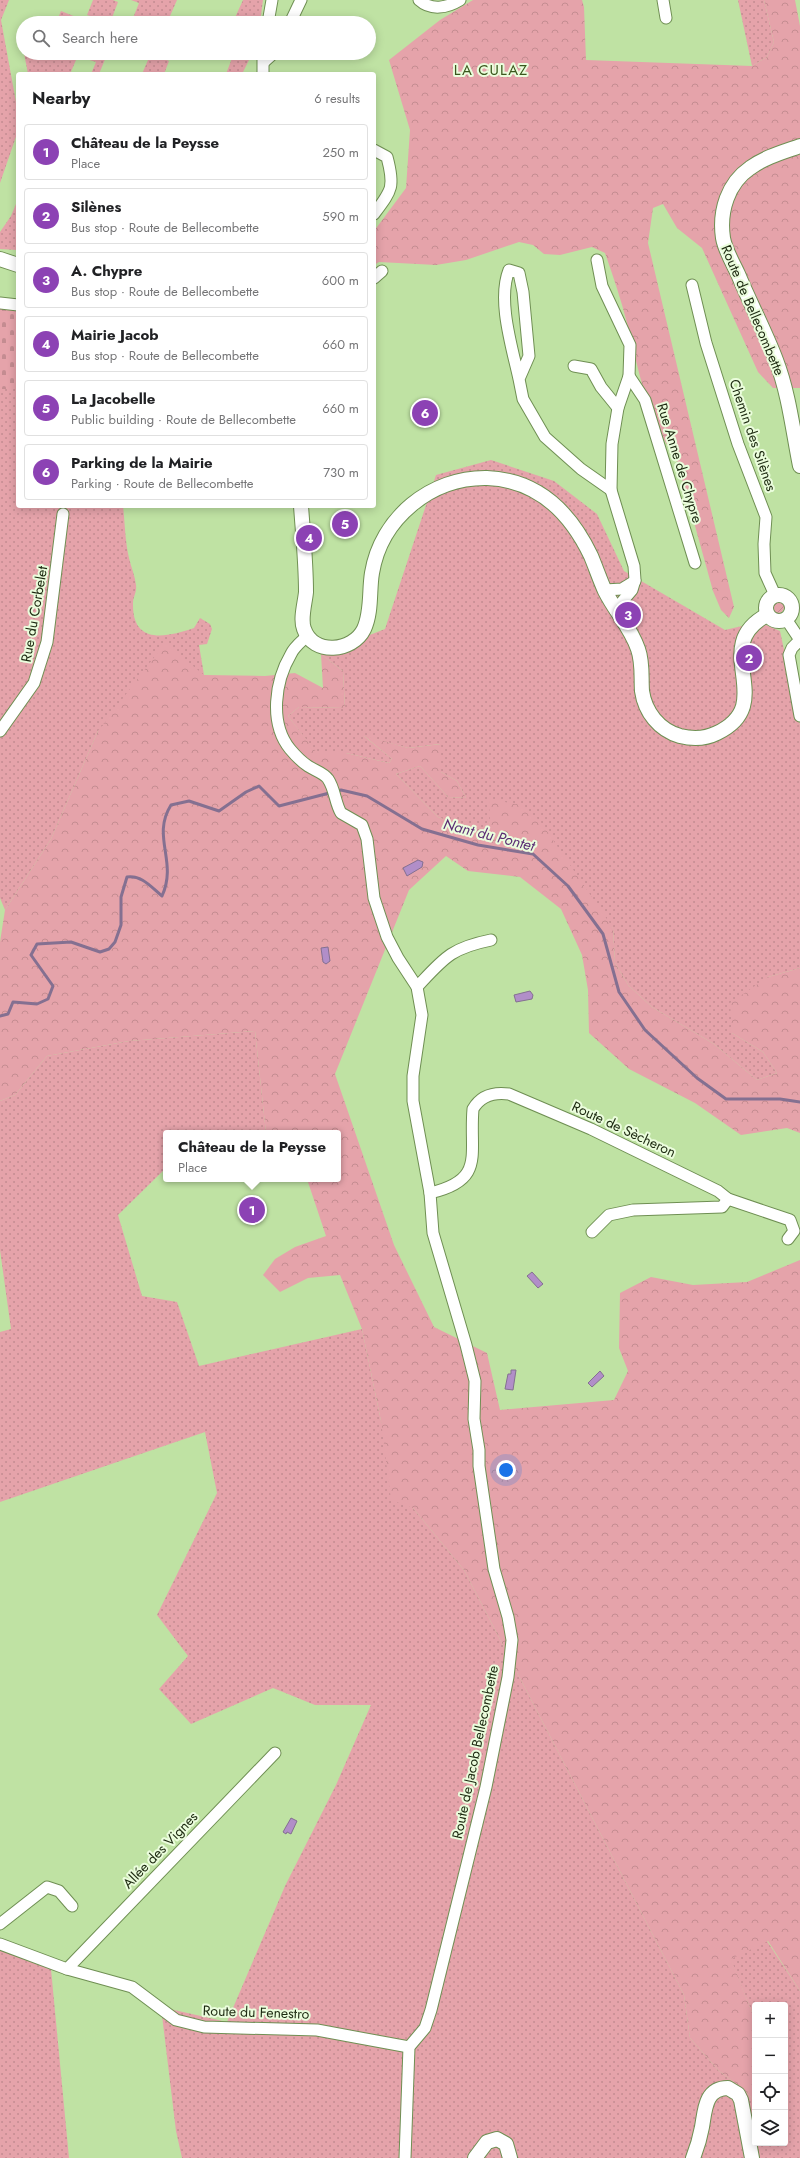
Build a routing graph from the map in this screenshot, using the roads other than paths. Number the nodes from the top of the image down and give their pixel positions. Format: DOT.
graph roads {
  1 [pos="272,0"];
  2 [pos="301,0"];
  3 [pos="419,0"];
  4 [pos="460,0"];
  5 [pos="663,0"];
  6 [pos="269,16"];
  7 [pos="293,16"];
  8 [pos="666,18"];
  9 [pos="264,60"];
  10 [pos="263,72"];
  11 [pos="800,146"];
  12 [pos="376,151"];
  13 [pos="376,211"];
  14 [pos="0,259"];
  15 [pos="597,260"];
  16 [pos="16,263"];
  17 [pos="692,286"];
  18 [pos="0,303"];
  19 [pos="16,305"];
  20 [pos="574,366"];
  21 [pos="629,376"];
  22 [pos="519,379"];
  23 [pos="618,408"];
  24 [pos="800,466"];
  25 [pos="611,490"];
  26 [pos="301,508"];
  27 [pos="63,514"];
  28 [pos="695,563"];
  29 [pos="635,580"];
  30 [pos="605,590"];
  31 [pos="775,595"];
  32 [pos="795,599"];
  33 [pos="615,610"];
  34 [pos="767,614"];
  35 [pos="786,619"];
  36 [pos="307,636"];
  37 [pos="800,640"];
  38 [pos="800,716"];
  39 [pos="0,731"];
  40 [pos="491,940"];
  41 [pos="417,987"];
  42 [pos="430,1193"];
  43 [pos="728,1199"];
  44 [pos="592,1232"];
  45 [pos="788,1239"];
  46 [pos="275,1753"];
  47 [pos="72,1906"];
  48 [pos="0,1924"];
  49 [pos="0,1944"];
  50 [pos="67,1969"];
  51 [pos="409,2047"];
  52 [pos="406,2158"];
  53 [pos="474,2158"];
  54 [pos="510,2158"];
  55 [pos="693,2158"];
  56 [pos="752,2158"];
  1 -- 6 [label="street"];
  2 -- 7 [label="street"];
  3 -- 4 [label="street"];
  5 -- 8 [label="street"];
  9 -- 10 [label="street"];
  11 -- 24 [label="street, Route de Bellecombette"];
  12 -- 13 [label="street"];
  14 -- 16 [label="street"];
  15 -- 21 [label="street"];
  17 -- 31 [label="street, Chemin des Silènes"];
  18 -- 19 [label="street"];
  20 -- 23 [label="street"];
  21 -- 23 [label="street"];
  21 -- 28 [label="street, Rue Anne de Chypre"];
  22 -- 22 [label="street"];
  22 -- 25 [label="street"];
  23 -- 25 [label="street"];
  25 -- 29 [label="street"];
  26 -- 36 [label="street"];
  27 -- 39 [label="street, Rue du Corbelet"];
  29 -- 30 [label="street"];
  29 -- 33 [label="street"];
  30 -- 33 [label="street"];
  30 -- 36 [label="street"];
  31 -- 32 [label="street"];
  31 -- 34 [label="street"];
  32 -- 35 [label="street"];
  33 -- 34 [label="street"];
  34 -- 35 [label="street"];
  35 -- 37 [label="street"];
  36 -- 41 [label="street"];
  37 -- 38 [label="street"];
  40 -- 41 [label="street"];
  41 -- 42 [label="street"];
  42 -- 43 [label="street, Route de Sècheron"];
  42 -- 51 [label="street, Route de Jacob Bellecombette"];
  43 -- 44 [label="street"];
  43 -- 45 [label="street, Route de Sècheron"];
  46 -- 50 [label="street, Allée des Vignes"];
  47 -- 48 [label="street"];
  49 -- 50 [label="street, Route du Fenestro"];
  50 -- 51 [label="street, Route du Fenestro"];
  51 -- 52 [label="street"];
  53 -- 54 [label="street"];
  55 -- 56 [label="street"];
}
